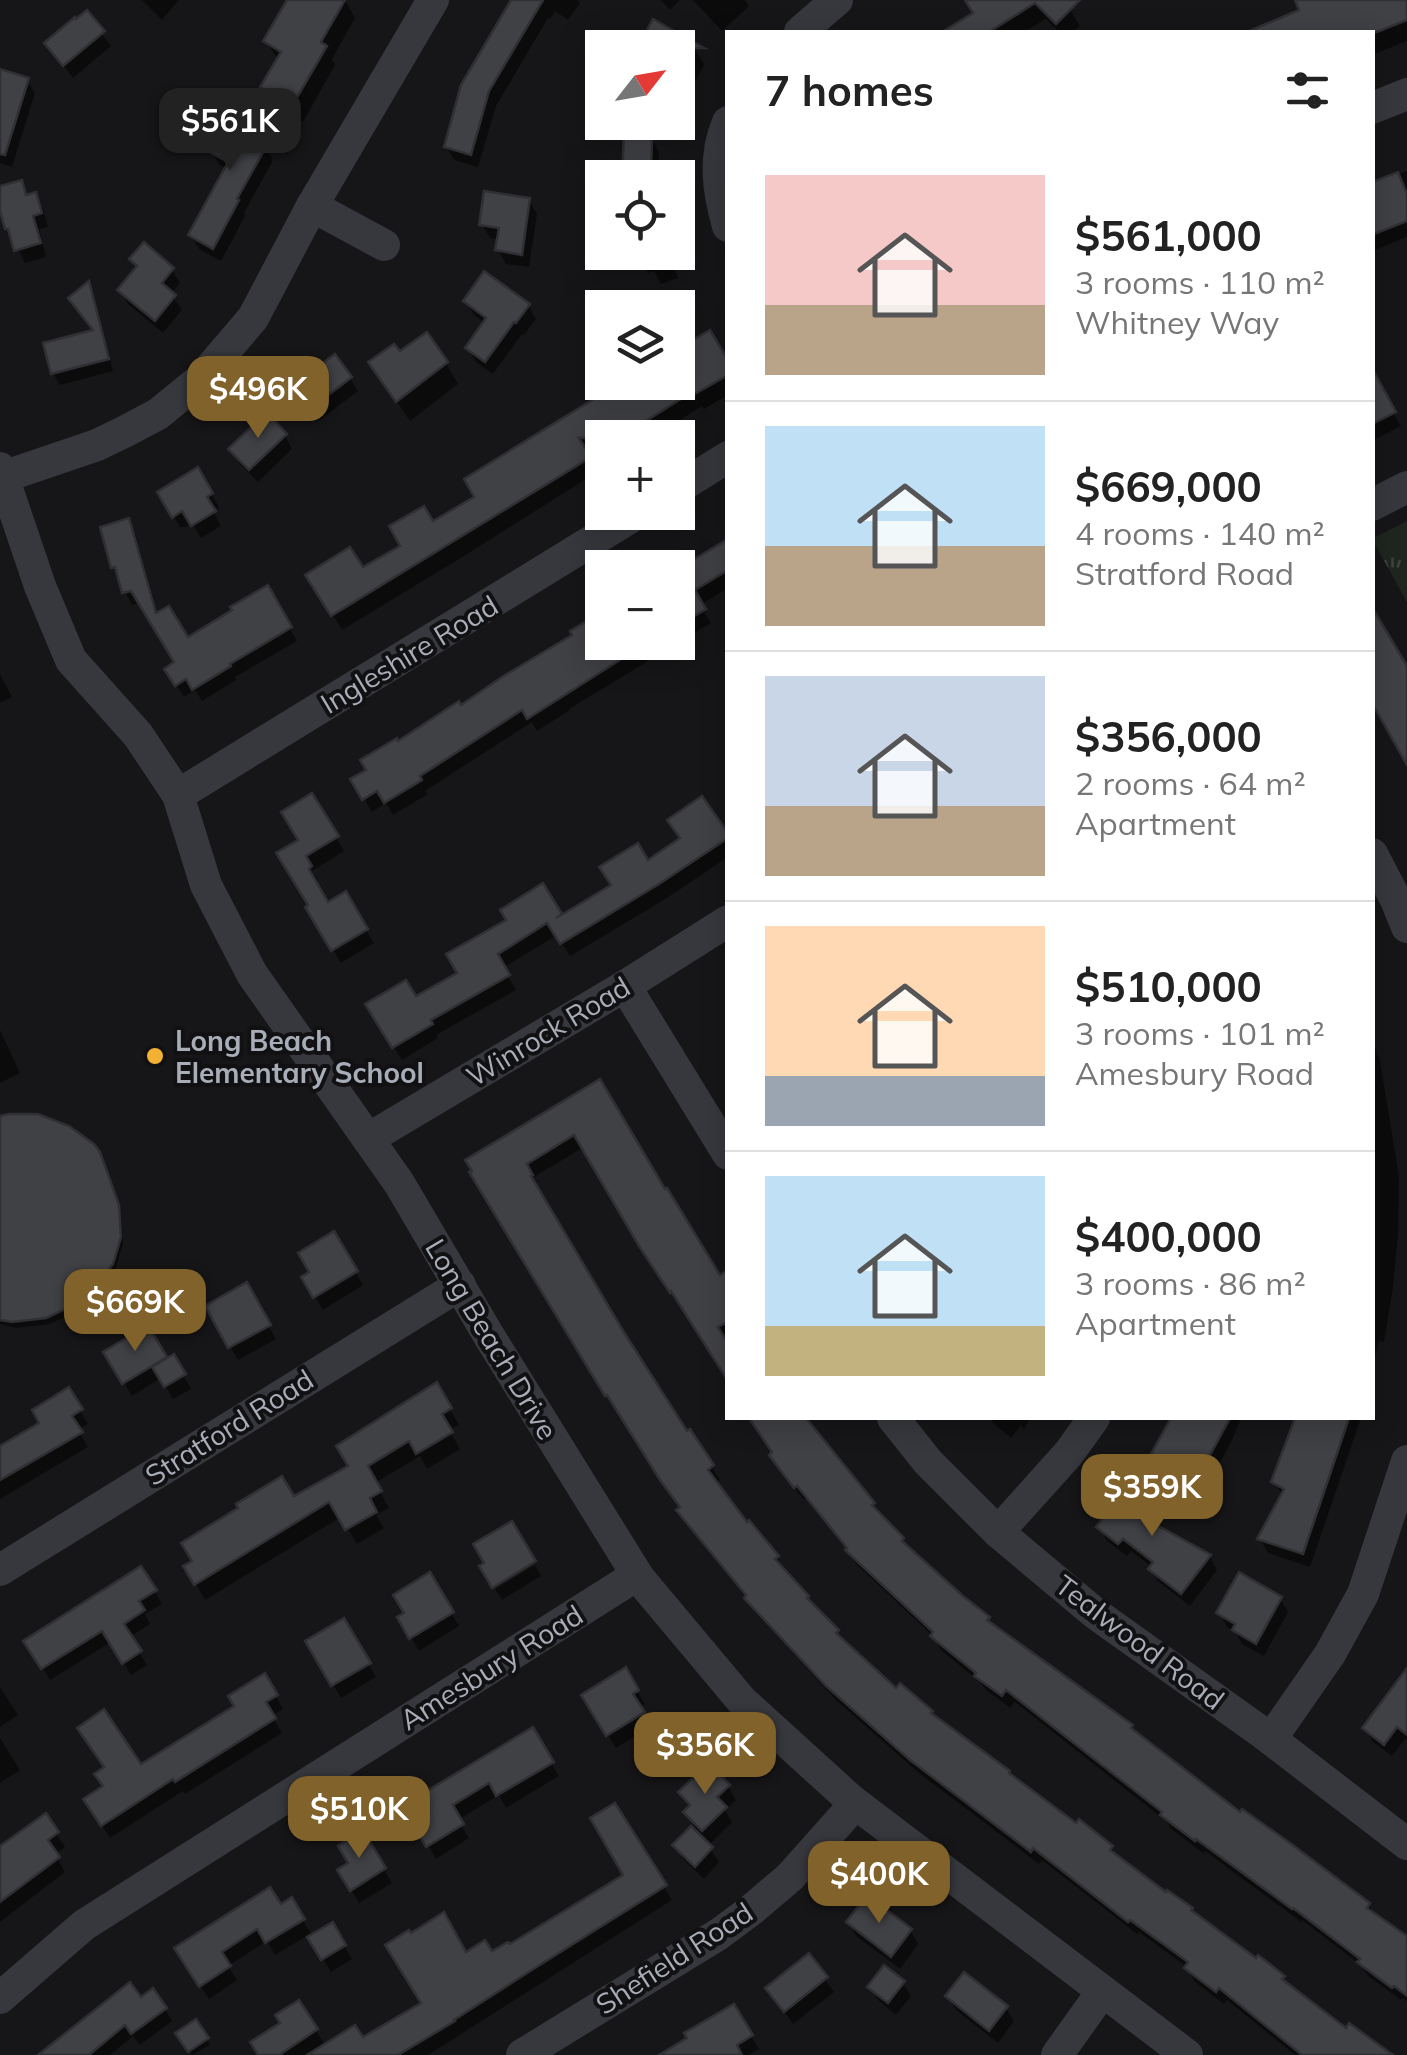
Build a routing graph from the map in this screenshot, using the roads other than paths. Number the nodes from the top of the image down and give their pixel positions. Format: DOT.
graph roads {
  1 [pos="433,0"];
  2 [pos="837,0"];
  3 [pos="802,30"];
  4 [pos="1407,94"];
  5 [pos="1375,107"];
  6 [pos="725,131"];
  7 [pos="312,206"];
  8 [pos="725,214"];
  9 [pos="384,246"];
  10 [pos="725,459"];
  11 [pos="1,472"];
  12 [pos="695,477"];
  13 [pos="1407,487"];
  14 [pos="1375,503"];
  15 [pos="610,530"];
  16 [pos="178,795"];
  17 [pos="1375,860"];
  18 [pos="725,923"];
  19 [pos="1407,927"];
  20 [pos="625,986"];
  21 [pos="368,1139"];
  22 [pos="725,1149"];
  23 [pos="460,1285"];
  24 [pos="895,1420"];
  25 [pos="1092,1420"];
  26 [pos="1407,1462"];
  27 [pos="998,1532"];
  28 [pos="0,1570"];
  29 [pos="636,1575"];
  30 [pos="1271,1739"];
  31 [pos="855,1804"];
  32 [pos="1407,1844"];
  33 [pos="1102,1992"];
  34 [pos="0,1998"];
  35 [pos="522,2055"];
  36 [pos="1057,2055"];
  37 [pos="1187,2055"];
  1 -- 7 [label="street"];
  2 -- 3 [label="street"];
  4 -- 5 [label="street"];
  6 -- 8 [label="street"];
  7 -- 9 [label="street"];
  7 -- 11 [label="street"];
  10 -- 12 [label="street"];
  11 -- 16 [label="street, Long Beach Drive"];
  13 -- 14 [label="street"];
  15 -- 16 [label="street, Ingleshire Road"];
  16 -- 21 [label="street, Long Beach Drive"];
  17 -- 19 [label="street"];
  18 -- 20 [label="street, Winrock Road"];
  20 -- 21 [label="street, Winrock Road"];
  20 -- 22 [label="street"];
  21 -- 23 [label="street, Long Beach Drive"];
  23 -- 28 [label="street, Stratford Road"];
  23 -- 29 [label="street, Long Beach Drive"];
  24 -- 27 [label="street, Tealwood Road"];
  25 -- 27 [label="street"];
  26 -- 30 [label="street"];
  27 -- 30 [label="street, Tealwood Road"];
  29 -- 31 [label="street, Long Beach Drive"];
  29 -- 34 [label="street, Amesbury Road"];
  30 -- 32 [label="street, Tealwood Road"];
  31 -- 33 [label="street, Long Beach Drive"];
  31 -- 35 [label="street, Shefield Road"];
  33 -- 36 [label="street"];
  33 -- 37 [label="street, Long Beach Drive"];
}
